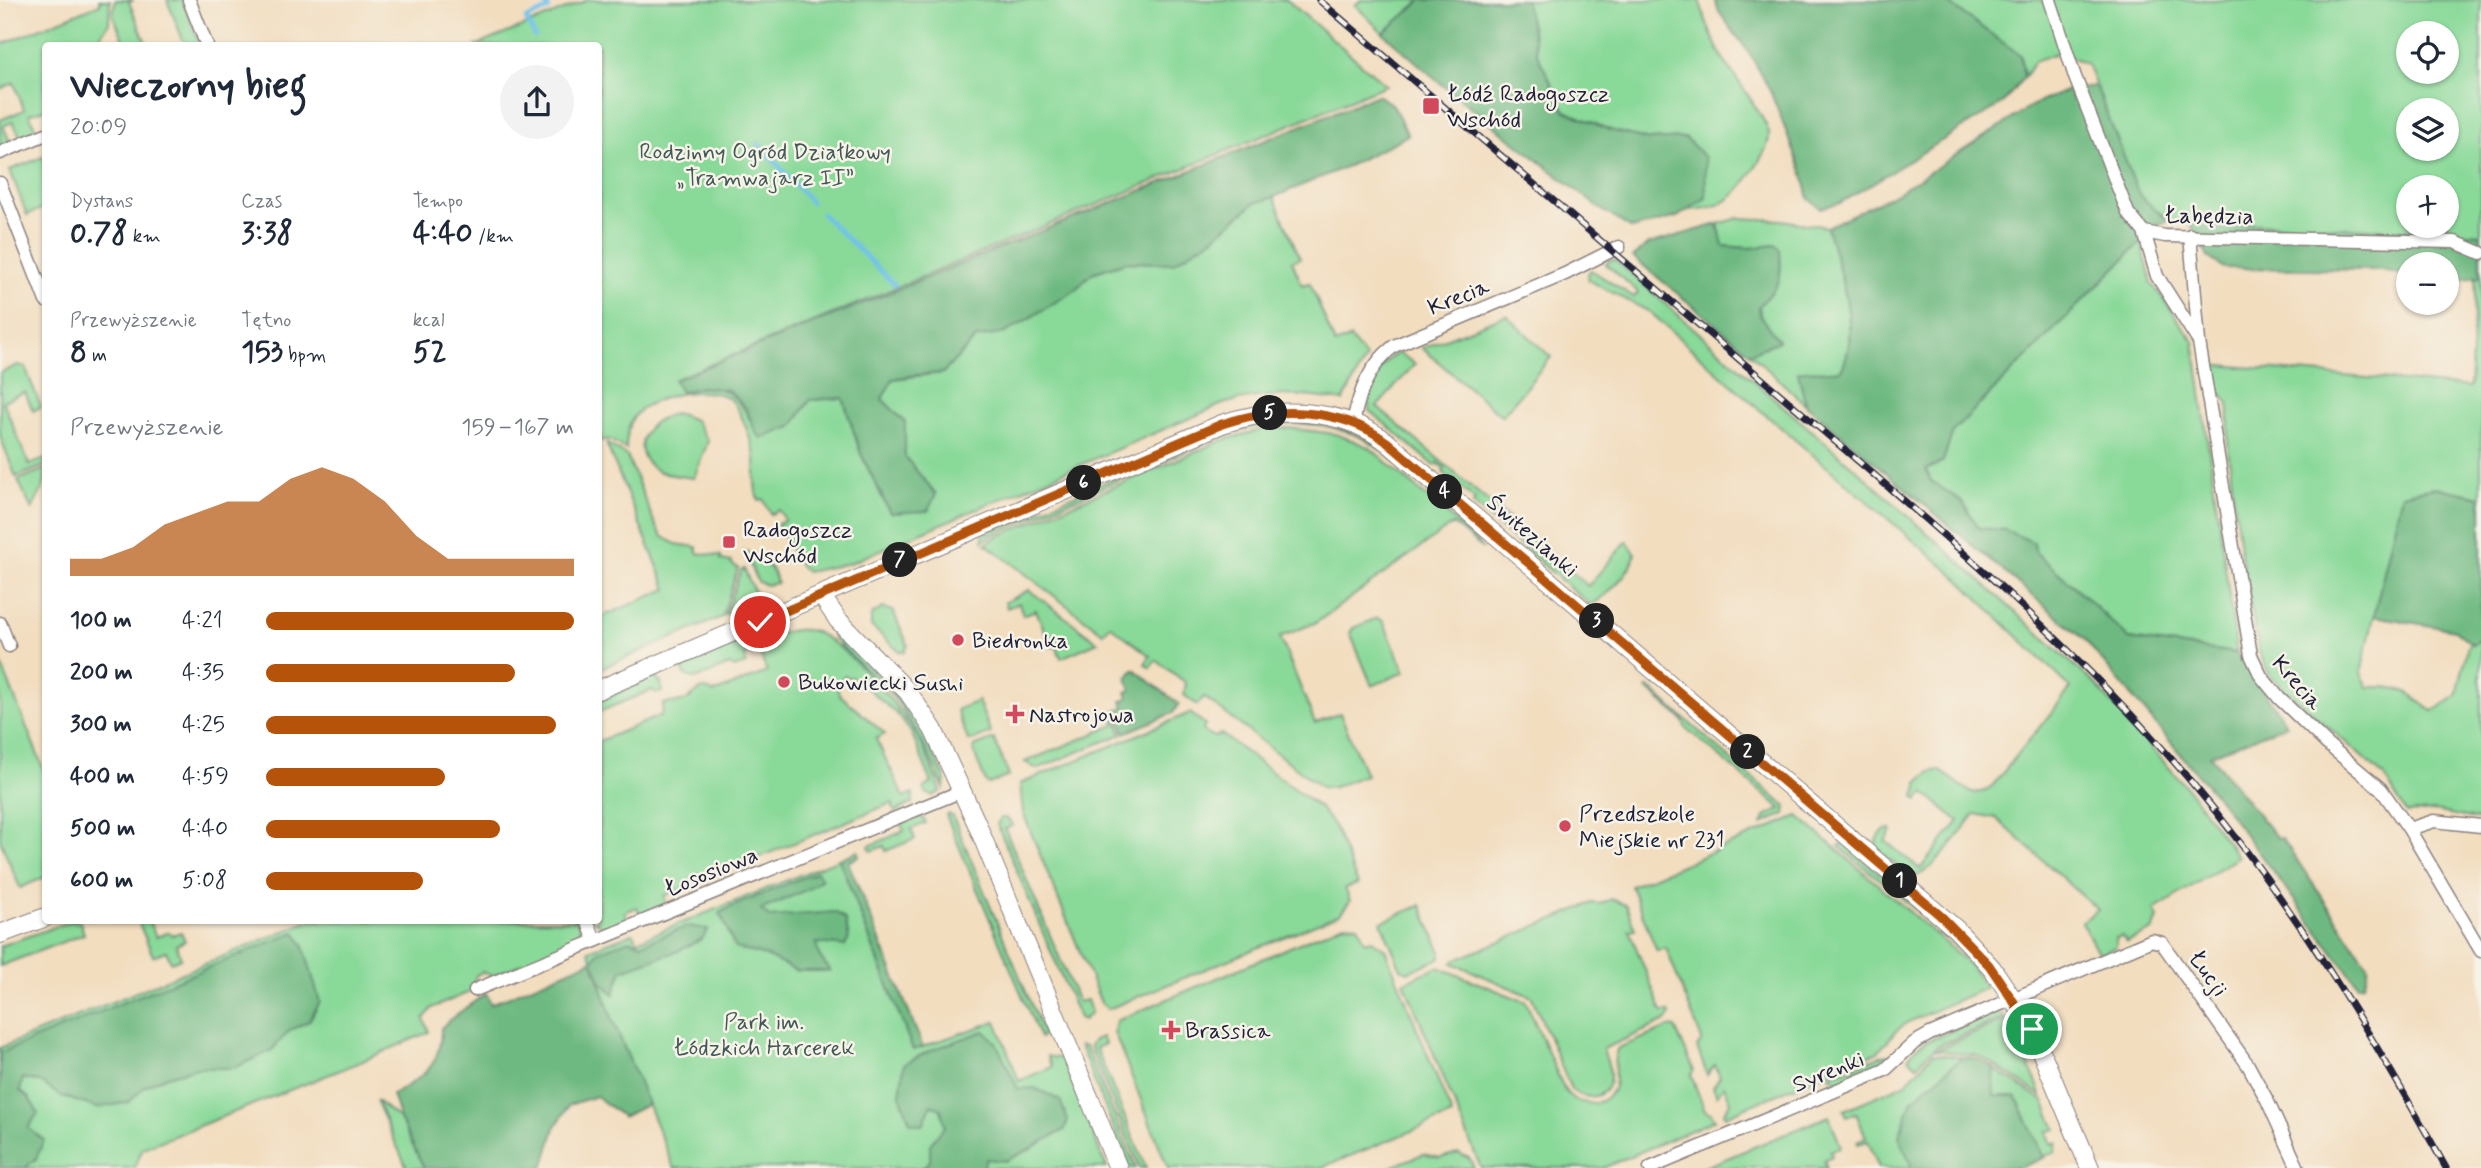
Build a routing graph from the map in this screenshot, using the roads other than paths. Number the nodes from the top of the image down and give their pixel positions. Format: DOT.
graph roads {
  1 [pos="188,0"];
  2 [pos="2050,0"];
  3 [pos="205,42"];
  4 [pos="42,136"];
  5 [pos="0,153"];
  6 [pos="0,183"];
  7 [pos="2144,232"];
  8 [pos="2190,235"];
  9 [pos="1619,247"];
  10 [pos="2481,253"];
  11 [pos="42,291"];
  12 [pos="2199,342"];
  13 [pos="1353,423"];
  14 [pos="821,595"];
  15 [pos="0,624"];
  16 [pos="9,646"];
  17 [pos="602,688"];
  18 [pos="962,791"];
  19 [pos="2481,826"];
  20 [pos="2409,829"];
  21 [pos="42,918"];
  22 [pos="589,924"];
  23 [pos="0,934"];
  24 [pos="595,941"];
  25 [pos="2481,951"];
  26 [pos="475,990"];
  27 [pos="2013,998"];
  28 [pos="1118,1168"];
  29 [pos="1650,1168"];
  30 [pos="2090,1168"];
  31 [pos="2298,1168"];
  1 -- 3 [label="street"];
  2 -- 7 [label="street, Łabędzia"];
  4 -- 5 [label="street"];
  6 -- 11 [label="street"];
  7 -- 8 [label="street, Łabędzia"];
  7 -- 12 [label="street, Krecia"];
  8 -- 10 [label="street, Łabędzia"];
  8 -- 12 [label="street, Krecia"];
  9 -- 13 [label="street, Krecia"];
  12 -- 20 [label="street, Krecia"];
  13 -- 14 [label="street, Świtezianki"];
  13 -- 27 [label="street, Świtezianki"];
  14 -- 17 [label="street, Świtezianki"];
  14 -- 18 [label="street"];
  15 -- 16 [label="street"];
  18 -- 24 [label="street, Łososiowa"];
  18 -- 28 [label="street"];
  19 -- 20 [label="street"];
  20 -- 25 [label="street, Krecia"];
  21 -- 23 [label="street"];
  22 -- 24 [label="street"];
  24 -- 26 [label="street, Łososiowa"];
  27 -- 29 [label="street, Syrenki"];
  27 -- 30 [label="street, Świtezianki"];
  27 -- 31 [label="street, Łucji"];
}
